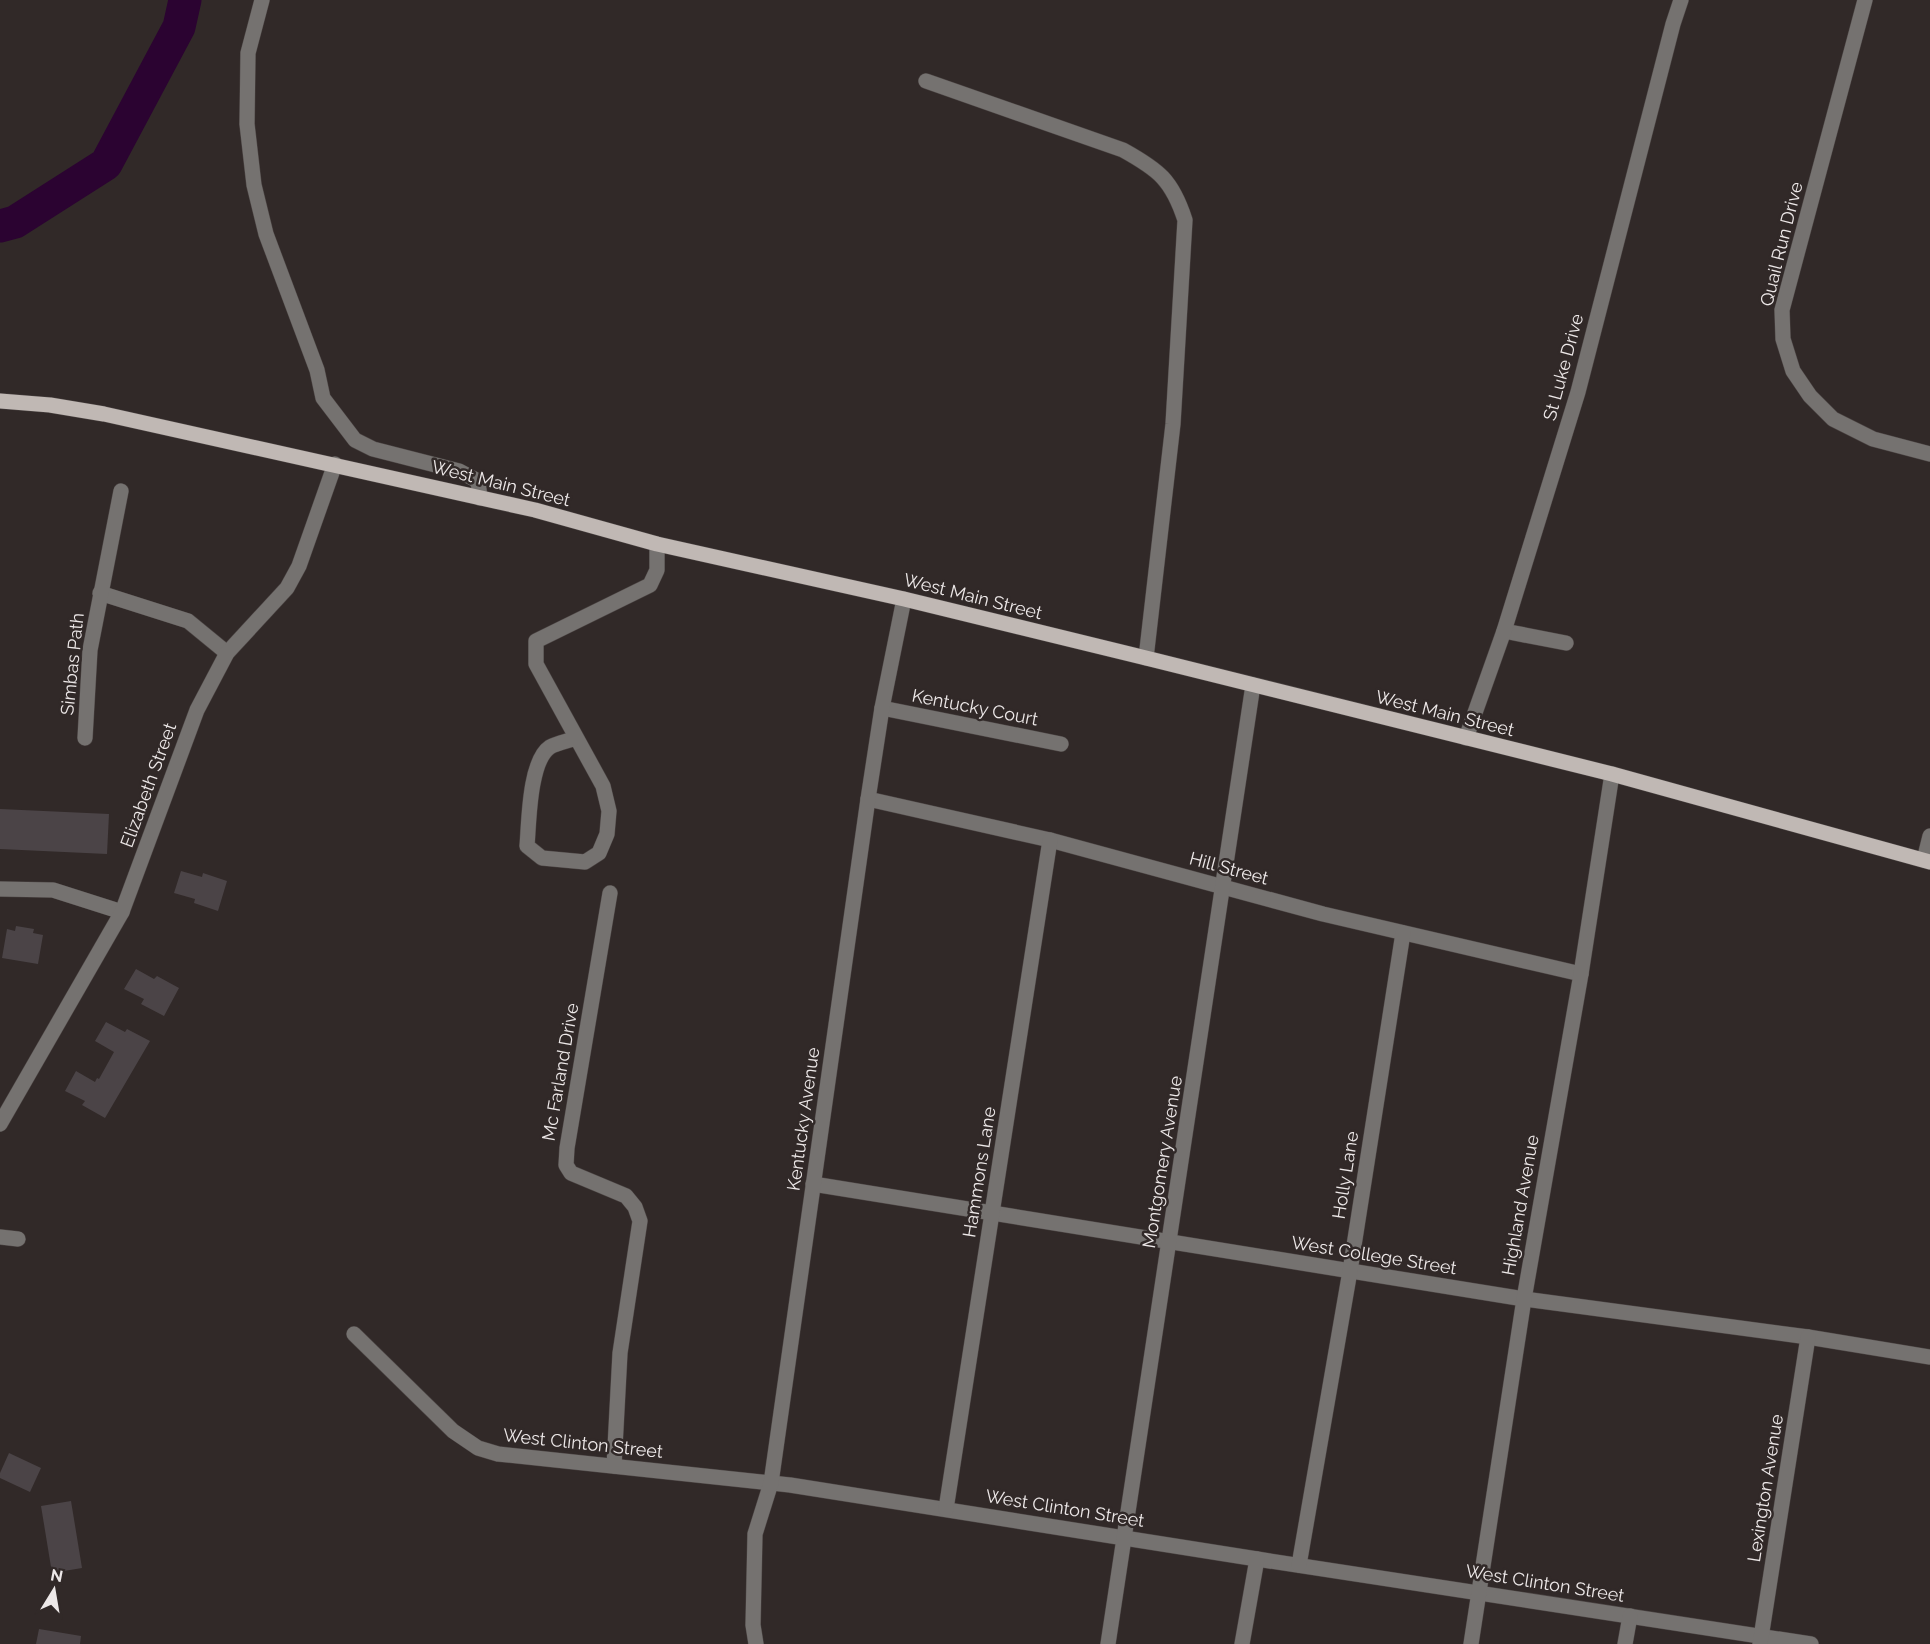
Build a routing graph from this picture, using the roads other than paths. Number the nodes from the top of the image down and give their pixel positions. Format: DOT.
graph roads {
  1 [pos="262,0"];
  2 [pos="1681,0"];
  3 [pos="1865,0"];
  4 [pos="926,81"];
  5 [pos="0,401"];
  6 [pos="1930,454"];
  7 [pos="335,464"];
  8 [pos="121,491"];
  9 [pos="480,498"];
  10 [pos="657,544"];
  11 [pos="100,593"];
  12 [pos="904,599"];
  13 [pos="1504,631"];
  14 [pos="1566,644"];
  15 [pos="226,653"];
  16 [pos="1146,658"];
  17 [pos="1253,685"];
  18 [pos="882,708"];
  19 [pos="85,738"];
  20 [pos="576,738"];
  21 [pos="1466,738"];
  22 [pos="1060,744"];
  23 [pos="1612,774"];
  24 [pos="868,799"];
  25 [pos="1930,836"];
  26 [pos="1050,840"];
  27 [pos="1927,861"];
  28 [pos="1223,886"];
  29 [pos="0,889"];
  30 [pos="610,893"];
  31 [pos="122,912"];
  32 [pos="1403,933"];
  33 [pos="1581,974"];
  34 [pos="0,1124"];
  35 [pos="813,1184"];
  36 [pos="993,1214"];
  37 [pos="0,1237"];
  38 [pos="18,1239"];
  39 [pos="1170,1242"];
  40 [pos="1350,1271"];
  41 [pos="1524,1299"];
  42 [pos="354,1334"];
  43 [pos="1808,1337"];
  44 [pos="1930,1357"];
  45 [pos="614,1466"];
  46 [pos="771,1483"];
  47 [pos="946,1509"];
  48 [pos="1124,1538"];
  49 [pos="1257,1559"];
  50 [pos="1299,1565"];
  51 [pos="1480,1593"];
  52 [pos="1630,1616"];
  53 [pos="1760,1640"];
  54 [pos="756,1644"];
  55 [pos="1108,1644"];
  56 [pos="1242,1644"];
  57 [pos="1471,1644"];
  58 [pos="1625,1644"];
  59 [pos="1811,1644"];
  1 -- 9 [label="street"];
  2 -- 13 [label="street, St Luke Drive"];
  3 -- 6 [label="street, Quail Run Drive"];
  4 -- 16 [label="street"];
  5 -- 7 [label="main road, West Main Street"];
  7 -- 9 [label="main road, West Main Street"];
  7 -- 15 [label="street, Elizabeth Street"];
  8 -- 11 [label="street, Simbas Path"];
  9 -- 10 [label="main road, West Main Street"];
  10 -- 12 [label="main road, West Main Street"];
  10 -- 20 [label="street"];
  11 -- 15 [label="street, Simbas Path"];
  11 -- 19 [label="street, Simbas Path"];
  12 -- 16 [label="main road, West Main Street"];
  12 -- 18 [label="street, Kentucky Avenue"];
  13 -- 14 [label="street"];
  13 -- 21 [label="street, St Luke Drive"];
  15 -- 31 [label="street, Elizabeth Street"];
  16 -- 17 [label="main road, West Main Street"];
  17 -- 21 [label="main road, West Main Street"];
  17 -- 28 [label="street, Montgomery Avenue"];
  18 -- 22 [label="street, Kentucky Court"];
  18 -- 24 [label="street, Kentucky Avenue"];
  20 -- 20 [label="street"];
  21 -- 23 [label="main road, West Main Street"];
  23 -- 27 [label="main road, West Main Street"];
  23 -- 33 [label="street, Highland Avenue"];
  24 -- 26 [label="street, Hill Street"];
  24 -- 35 [label="street, Kentucky Avenue"];
  25 -- 27 [label="street"];
  26 -- 28 [label="street, Hill Street"];
  26 -- 36 [label="street, Hammons Lane"];
  28 -- 32 [label="street, Hill Street"];
  28 -- 39 [label="street, Montgomery Avenue"];
  29 -- 31 [label="street"];
  30 -- 45 [label="street, Mc Farland Drive"];
  31 -- 34 [label="street, Elizabeth Street"];
  32 -- 33 [label="street, Hill Street"];
  32 -- 40 [label="street, Holly Lane"];
  33 -- 41 [label="street, Highland Avenue"];
  35 -- 36 [label="street, West College Street"];
  35 -- 46 [label="street, Kentucky Avenue"];
  36 -- 39 [label="street, West College Street"];
  36 -- 47 [label="street, Hammons Lane"];
  37 -- 38 [label="street"];
  39 -- 40 [label="street, West College Street"];
  39 -- 48 [label="street, Montgomery Avenue"];
  40 -- 41 [label="street, West College Street"];
  40 -- 50 [label="street, Holly Lane"];
  41 -- 43 [label="street, West College Street"];
  41 -- 51 [label="street, Highland Avenue"];
  42 -- 45 [label="street, West Clinton Street"];
  43 -- 44 [label="street, West College Street"];
  43 -- 53 [label="street, Lexington Avenue"];
  45 -- 46 [label="street, West Clinton Street"];
  46 -- 47 [label="street, West Clinton Street"];
  46 -- 54 [label="street, Kentucky Avenue"];
  47 -- 48 [label="street, West Clinton Street"];
  48 -- 49 [label="street, West Clinton Street"];
  48 -- 55 [label="street, Montgomery Avenue"];
  49 -- 50 [label="street, West Clinton Street"];
  49 -- 56 [label="street"];
  50 -- 51 [label="street, West Clinton Street"];
  51 -- 52 [label="street, West Clinton Street"];
  51 -- 57 [label="street, Highland Avenue"];
  52 -- 53 [label="street, West Clinton Street"];
  52 -- 58 [label="street"];
  53 -- 59 [label="street, West Clinton Street"];
}
